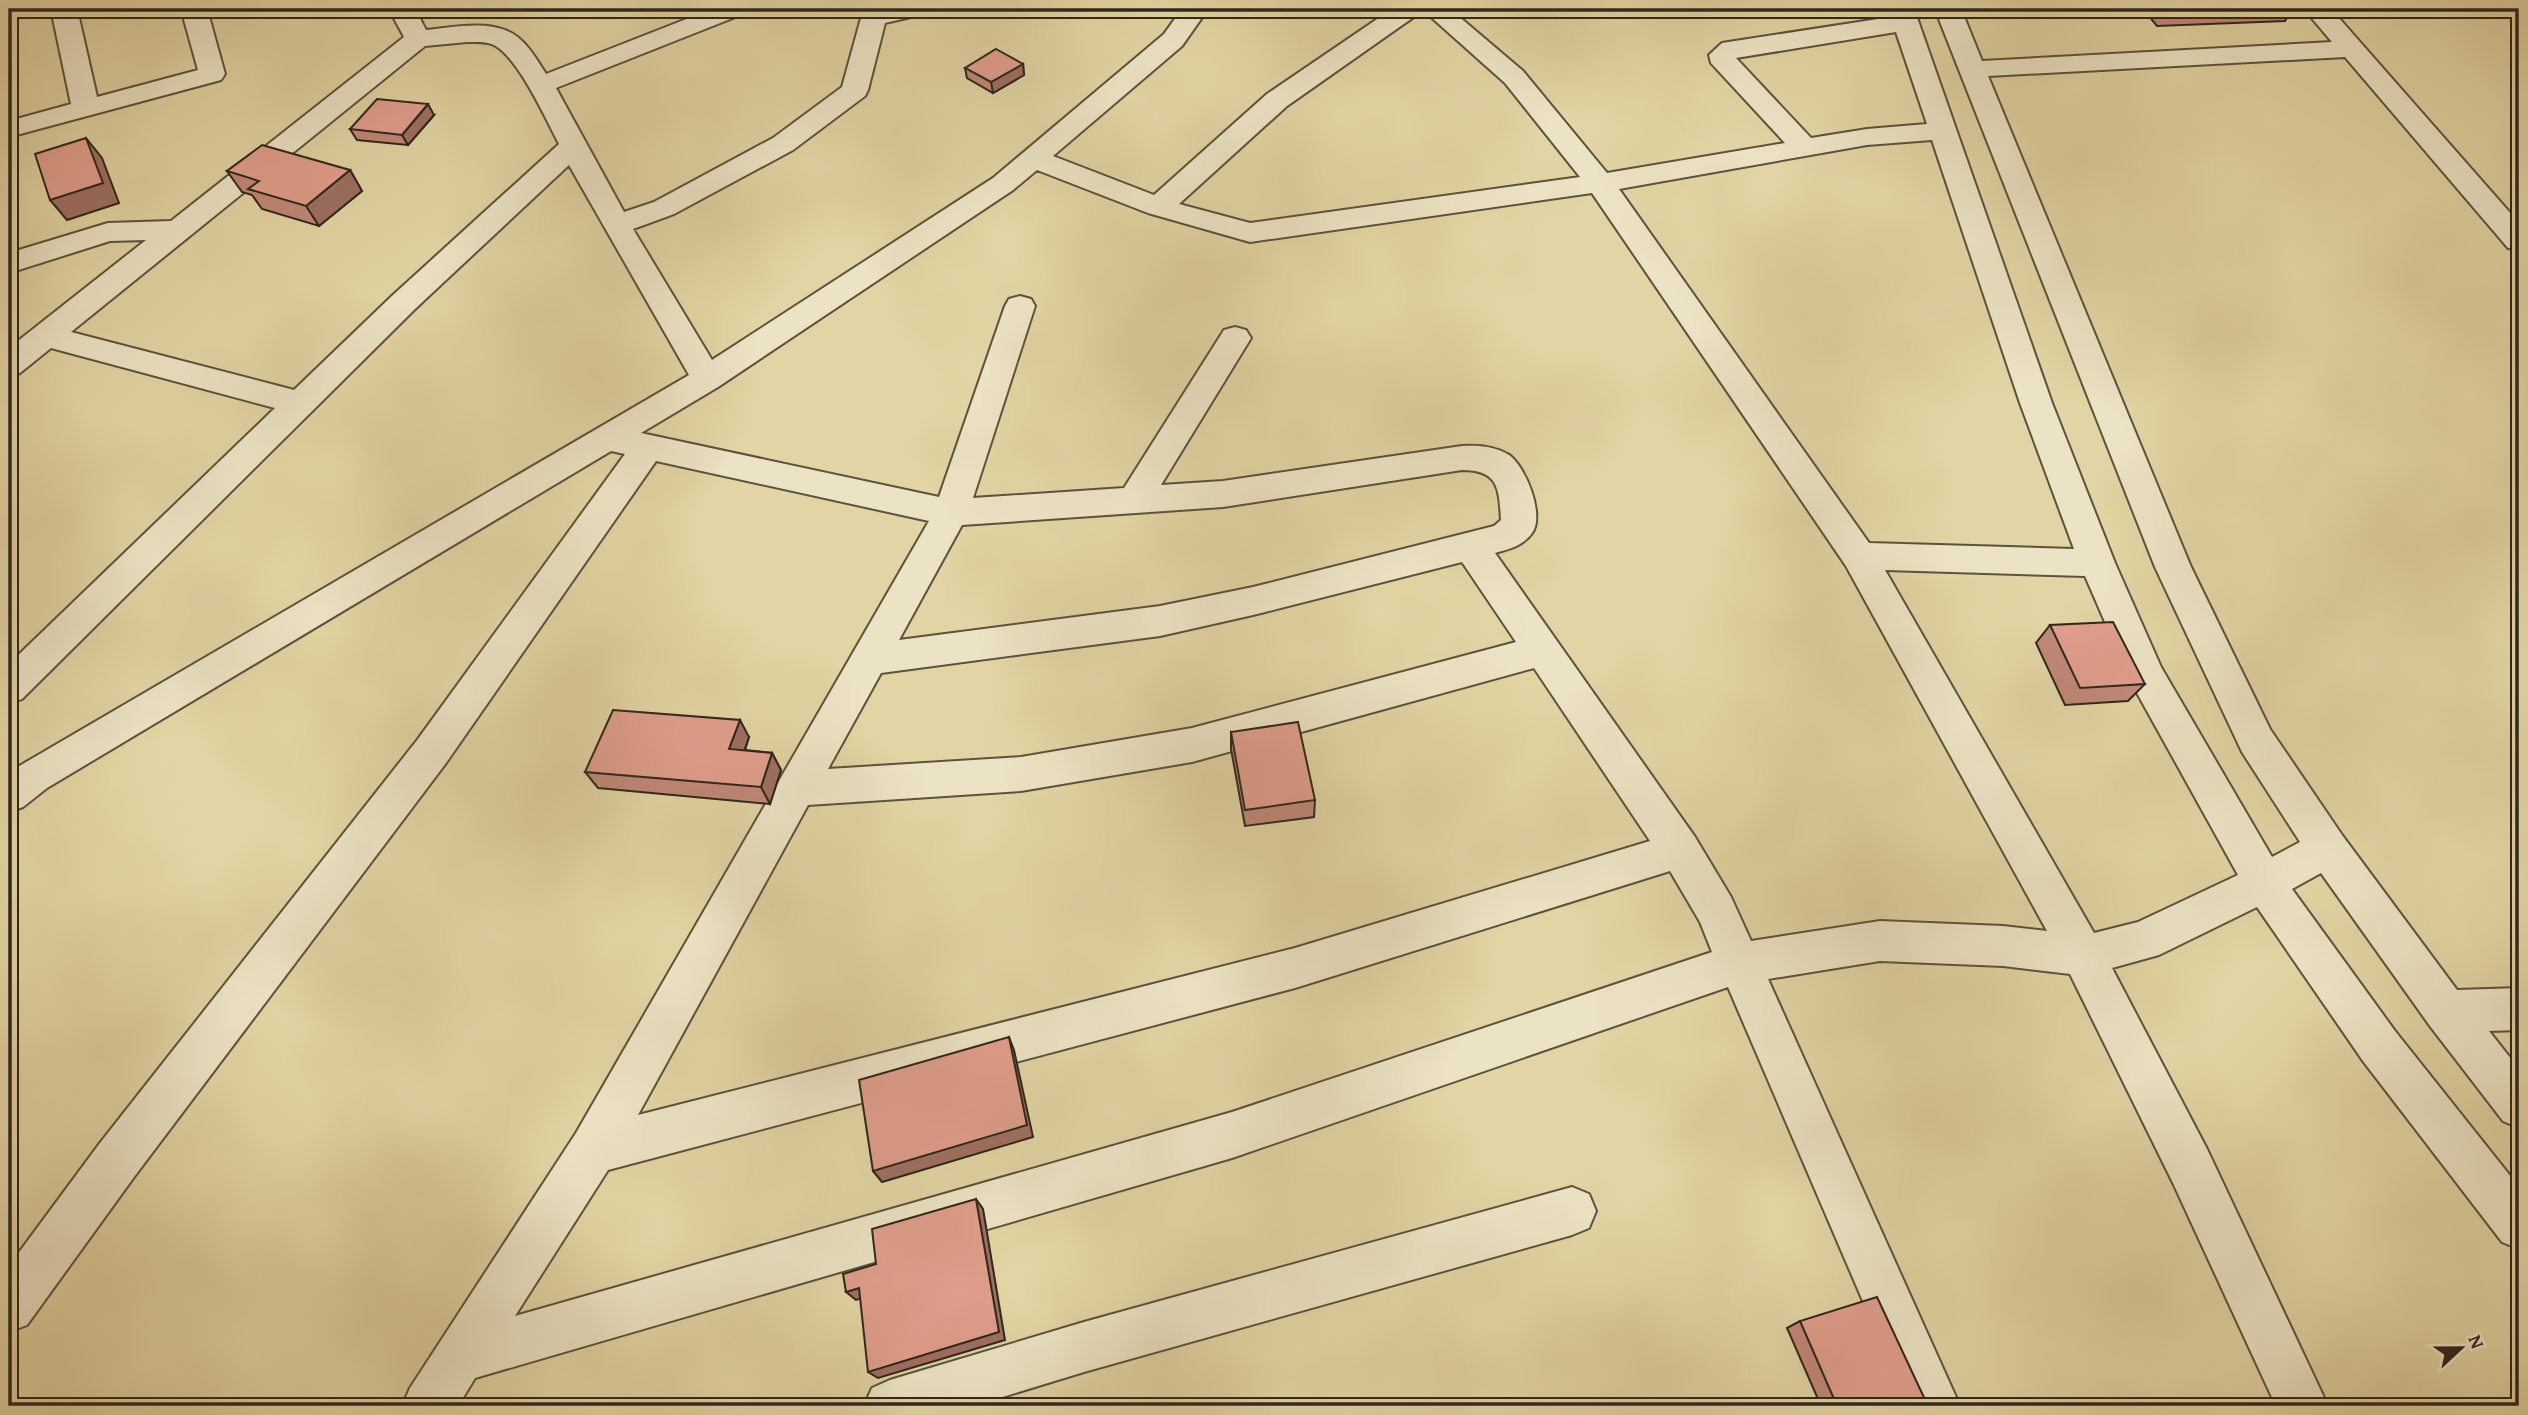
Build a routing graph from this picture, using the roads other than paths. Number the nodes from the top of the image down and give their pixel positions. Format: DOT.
graph roads {
  1 [pos="64,9"];
  2 [pos="194,9"];
  3 [pos="402,9"];
  4 [pos="734,9"];
  5 [pos="915,9"];
  6 [pos="1195,9"];
  7 [pos="1409,9"];
  8 [pos="1435,9"];
  9 [pos="1948,9"];
  10 [pos="2317,9"];
  11 [pos="872,13"];
  12 [pos="1903,16"];
  13 [pos="418,39"];
  14 [pos="2352,49"];
  15 [pos="1974,69"];
  16 [pos="541,85"];
  17 [pos="86,108"];
  18 [pos="9,129"];
  19 [pos="1941,131"];
  20 [pos="573,146"];
  21 [pos="1804,148"];
  22 [pos="1032,158"];
  23 [pos="1600,183"];
  24 [pos="1158,207"];
  25 [pos="616,225"];
  26 [pos="178,230"];
  27 [pos="2519,241"];
  28 [pos="9,262"];
  29 [pos="1020,306"];
  30 [pos="44,336"];
  31 [pos="1235,338"];
  32 [pos="9,365"];
  33 [pos="707,379"];
  34 [pos="301,403"];
  35 [pos="607,438"];
  36 [pos="649,446"];
  37 [pos="1134,500"];
  38 [pos="951,513"];
  39 [pos="1469,544"];
  40 [pos="1859,556"];
  41 [pos="2097,563"];
  42 [pos="1543,650"];
  43 [pos="869,659"];
  44 [pos="9,688"];
  45 [pos="17,782"];
  46 [pos="798,788"];
  47 [pos="2327,848"];
  48 [pos="1680,850"];
  49 [pos="2264,883"];
  50 [pos="2083,955"];
  51 [pos="1739,963"];
  52 [pos="2519,1009"];
  53 [pos="2446,1011"];
  54 [pos="2519,1105"];
  55 [pos="593,1150"];
  56 [pos="1572,1210"];
  57 [pos="2519,1224"];
  58 [pos="9,1307"];
  59 [pos="461,1357"];
  60 [pos="428,1406"];
  61 [pos="890,1406"];
  62 [pos="1934,1406"];
  63 [pos="2302,1406"];
  1 -- 17 [label="street"];
  2 -- 17 [label="street"];
  3 -- 13 [label="street"];
  4 -- 16 [label="street"];
  5 -- 11 [label="street"];
  6 -- 22 [label="street"];
  7 -- 24 [label="street"];
  8 -- 23 [label="street"];
  9 -- 15 [label="street"];
  10 -- 14 [label="street"];
  11 -- 25 [label="street"];
  12 -- 19 [label="street"];
  12 -- 21 [label="street"];
  13 -- 16 [label="street"];
  13 -- 26 [label="street"];
  14 -- 15 [label="street"];
  14 -- 27 [label="street"];
  15 -- 47 [label="street"];
  16 -- 20 [label="street"];
  17 -- 18 [label="street"];
  19 -- 21 [label="street"];
  19 -- 41 [label="street"];
  20 -- 25 [label="street"];
  20 -- 34 [label="street"];
  21 -- 23 [label="street"];
  22 -- 24 [label="street"];
  22 -- 33 [label="street"];
  23 -- 24 [label="street"];
  23 -- 40 [label="street"];
  25 -- 33 [label="street"];
  26 -- 28 [label="street"];
  26 -- 30 [label="street"];
  29 -- 38 [label="street"];
  30 -- 32 [label="street"];
  30 -- 34 [label="street"];
  31 -- 37 [label="street"];
  33 -- 35 [label="street"];
  34 -- 44 [label="street"];
  35 -- 36 [label="street"];
  35 -- 45 [label="street"];
  36 -- 38 [label="street"];
  36 -- 58 [label="street"];
  37 -- 38 [label="street"];
  37 -- 39 [label="street"];
  38 -- 43 [label="street"];
  39 -- 42 [label="street"];
  39 -- 43 [label="street"];
  40 -- 41 [label="street"];
  40 -- 50 [label="street"];
  41 -- 49 [label="street"];
  42 -- 46 [label="street"];
  42 -- 48 [label="street"];
  43 -- 46 [label="street"];
  46 -- 55 [label="street"];
  47 -- 49 [label="street"];
  47 -- 53 [label="street"];
  48 -- 51 [label="street"];
  48 -- 55 [label="street"];
  49 -- 50 [label="street"];
  49 -- 57 [label="street"];
  50 -- 51 [label="street"];
  50 -- 63 [label="street"];
  51 -- 59 [label="street"];
  51 -- 62 [label="street"];
  52 -- 53 [label="street"];
  53 -- 54 [label="street"];
  55 -- 59 [label="street"];
  56 -- 61 [label="street"];
  59 -- 60 [label="street"];
}
